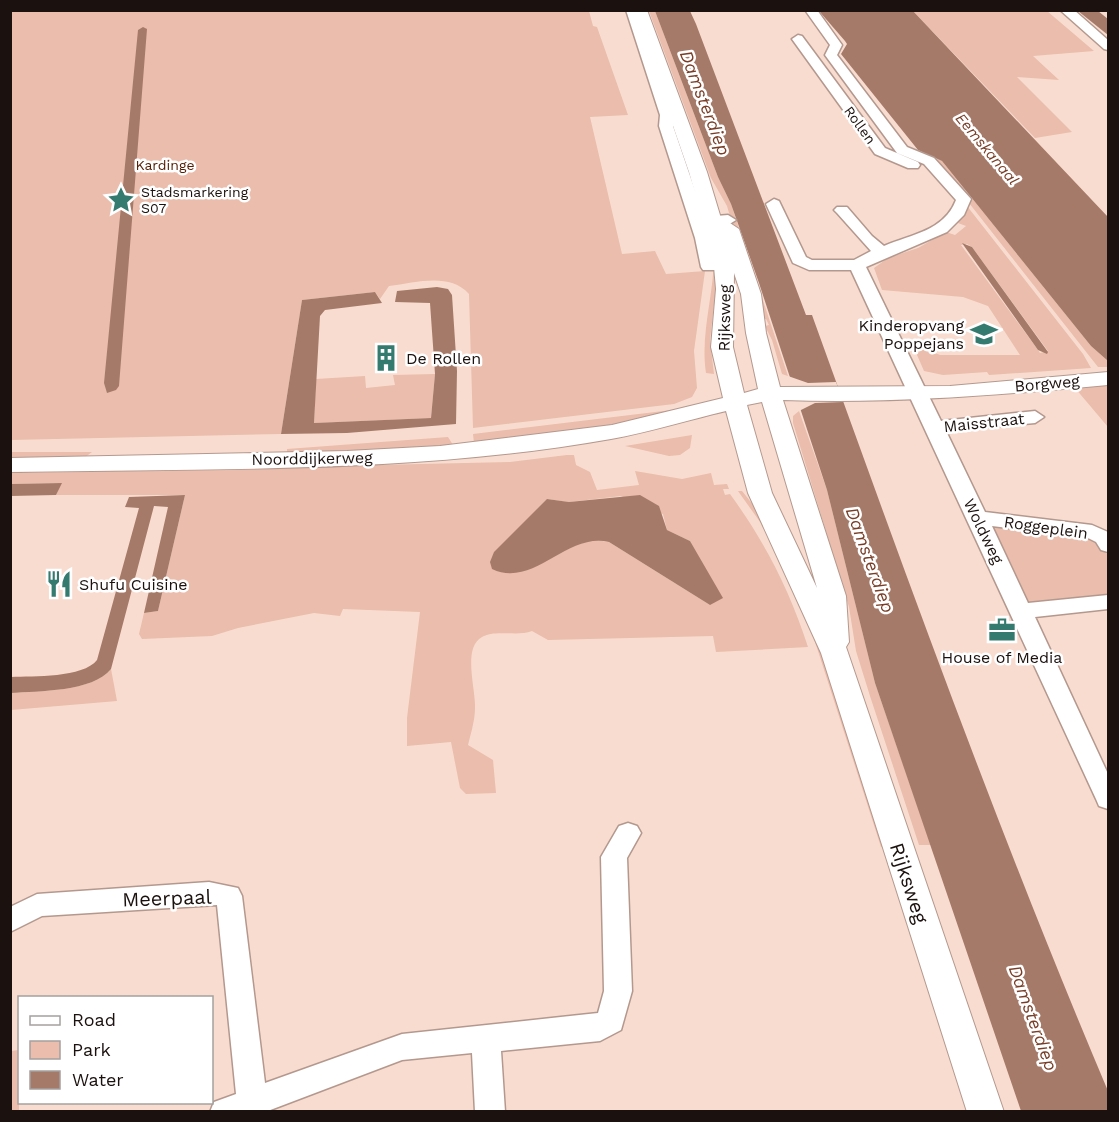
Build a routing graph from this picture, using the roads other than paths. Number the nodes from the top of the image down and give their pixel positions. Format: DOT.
graph roads {
  1 [pos="632,10"];
  2 [pos="640,10"];
  3 [pos="646,10"];
  4 [pos="811,10"];
  5 [pos="1066,10"];
  6 [pos="782,33"];
  7 [pos="798,39"];
  8 [pos="834,39"];
  9 [pos="813,45"];
  10 [pos="1108,46"];
  11 [pos="831,56"];
  12 [pos="947,180"];
  13 [pos="774,204"];
  14 [pos="842,210"];
  15 [pos="710,225"];
  16 [pos="882,252"];
  17 [pos="857,265"];
  18 [pos="1108,378"];
  19 [pos="917,391"];
  20 [pos="784,399"];
  21 [pos="735,410"];
  22 [pos="1035,417"];
  23 [pos="933,427"];
  24 [pos="10,465"];
  25 [pos="978,518"];
  26 [pos="1108,545"];
  27 [pos="1108,602"];
  28 [pos="1022,611"];
  29 [pos="835,652"];
  30 [pos="1108,799"];
  31 [pos="628,833"];
  32 [pos="10,921"];
  33 [pos="486,1037"];
  34 [pos="252,1102"];
  35 [pos="225,1112"];
  36 [pos="490,1112"];
  37 [pos="986,1112"];
  1 -- 15 [label="street, Rijksweg"];
  2 -- 15 [label="main road, Rijksweg"];
  3 -- 15 [label="main road, Rijksweg"];
  4 -- 8 [label="street"];
  5 -- 10 [label="street"];
  6 -- 7 [label="street, Rollen"];
  7 -- 9 [label="street, Rollen"];
  7 -- 12 [label="street, Rollen"];
  8 -- 9 [label="street"];
  8 -- 11 [label="street"];
  9 -- 11 [label="street, Rollen"];
  11 -- 12 [label="street, Rollen"];
  12 -- 16 [label="street, Rollen"];
  13 -- 17 [label="street"];
  14 -- 16 [label="street"];
  15 -- 20 [label="main road, Rijksweg"];
  15 -- 21 [label="main road, Rijksweg"];
  16 -- 17 [label="street"];
  17 -- 19 [label="street, Woldweg"];
  18 -- 19 [label="main road, Borgweg"];
  19 -- 20 [label="main road, Borgweg"];
  19 -- 23 [label="street, Woldweg"];
  20 -- 21 [label="main road, Borgweg"];
  20 -- 29 [label="main road, Rijksweg"];
  21 -- 24 [label="main road, Noorddijkerweg"];
  21 -- 29 [label="main road, Rijksweg"];
  22 -- 23 [label="street, Maisstraat"];
  23 -- 25 [label="street, Woldweg"];
  25 -- 26 [label="street, Roggeplein"];
  25 -- 28 [label="street, Woldweg"];
  27 -- 28 [label="street"];
  28 -- 30 [label="street, Woldweg"];
  29 -- 37 [label="main road, Rijksweg"];
  31 -- 33 [label="street"];
  32 -- 34 [label="street, Meerpaal"];
  33 -- 34 [label="street"];
  33 -- 36 [label="street"];
  34 -- 35 [label="street"];
}
